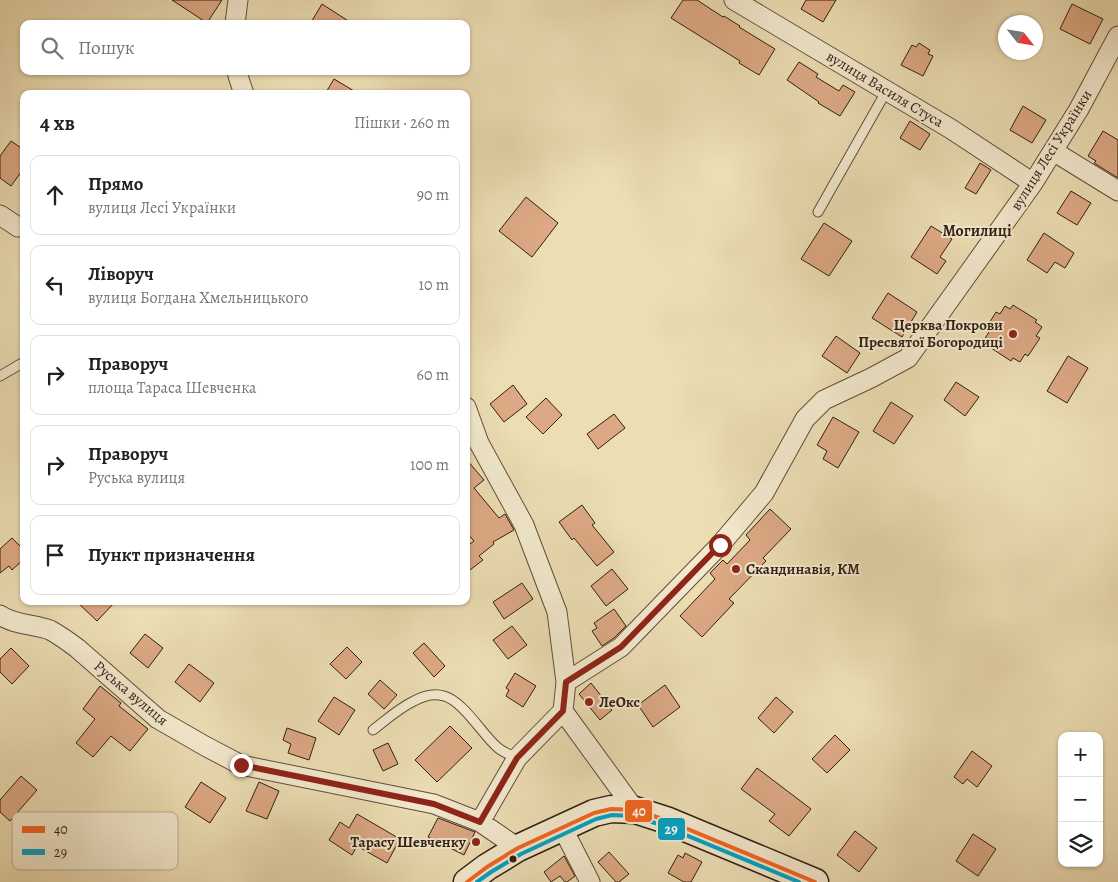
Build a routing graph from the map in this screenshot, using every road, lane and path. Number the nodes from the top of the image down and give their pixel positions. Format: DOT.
graph roads {
  1 [pos="238,0"];
  2 [pos="734,0"];
  3 [pos="236,20"];
  4 [pos="1118,36"];
  5 [pos="238,75"];
  6 [pos="243,90"];
  7 [pos="887,90"];
  8 [pos="1053,151"];
  9 [pos="1033,183"];
  10 [pos="1118,191"];
  11 [pos="818,212"];
  12 [pos="0,215"];
  13 [pos="18,227"];
  14 [pos="20,364"];
  15 [pos="0,376"];
  16 [pos="470,418"];
  17 [pos="0,615"];
  18 [pos="566,682"];
  19 [pos="563,711"];
  20 [pos="373,730"];
  21 [pos="517,758"];
  22 [pos="635,810"];
  23 [pos="480,822"];
  24 [pos="562,827"];
  25 [pos="518,848"];
  26 [pos="467,882"];
  27 [pos="590,882"];
  28 [pos="815,882"];
  1 -- 3 [label="street"];
  2 -- 7 [label="street, вулиця Василя Стуса"];
  4 -- 8 [label="street, вулиця Лесі Українки"];
  5 -- 6 [label="street"];
  7 -- 9 [label="street, вулиця Василя Стуса"];
  7 -- 11 [label="lane"];
  8 -- 9 [label="street, вулиця Лесі Українки"];
  8 -- 10 [label="street"];
  9 -- 18 [label="street, вулиця Лесі Українки"];
  12 -- 13 [label="street"];
  14 -- 15 [label="lane"];
  16 -- 18 [label="street"];
  17 -- 23 [label="street, Руська вулиця"];
  18 -- 19 [label="street"];
  19 -- 21 [label="street"];
  19 -- 22 [label="street"];
  20 -- 21 [label="lane"];
  21 -- 23 [label="street"];
  22 -- 24 [label="main road"];
  22 -- 28 [label="main road"];
  23 -- 25 [label="street, Руська вулиця"];
  24 -- 25 [label="main road"];
  24 -- 27 [label="street"];
  25 -- 26 [label="main road"];
}
